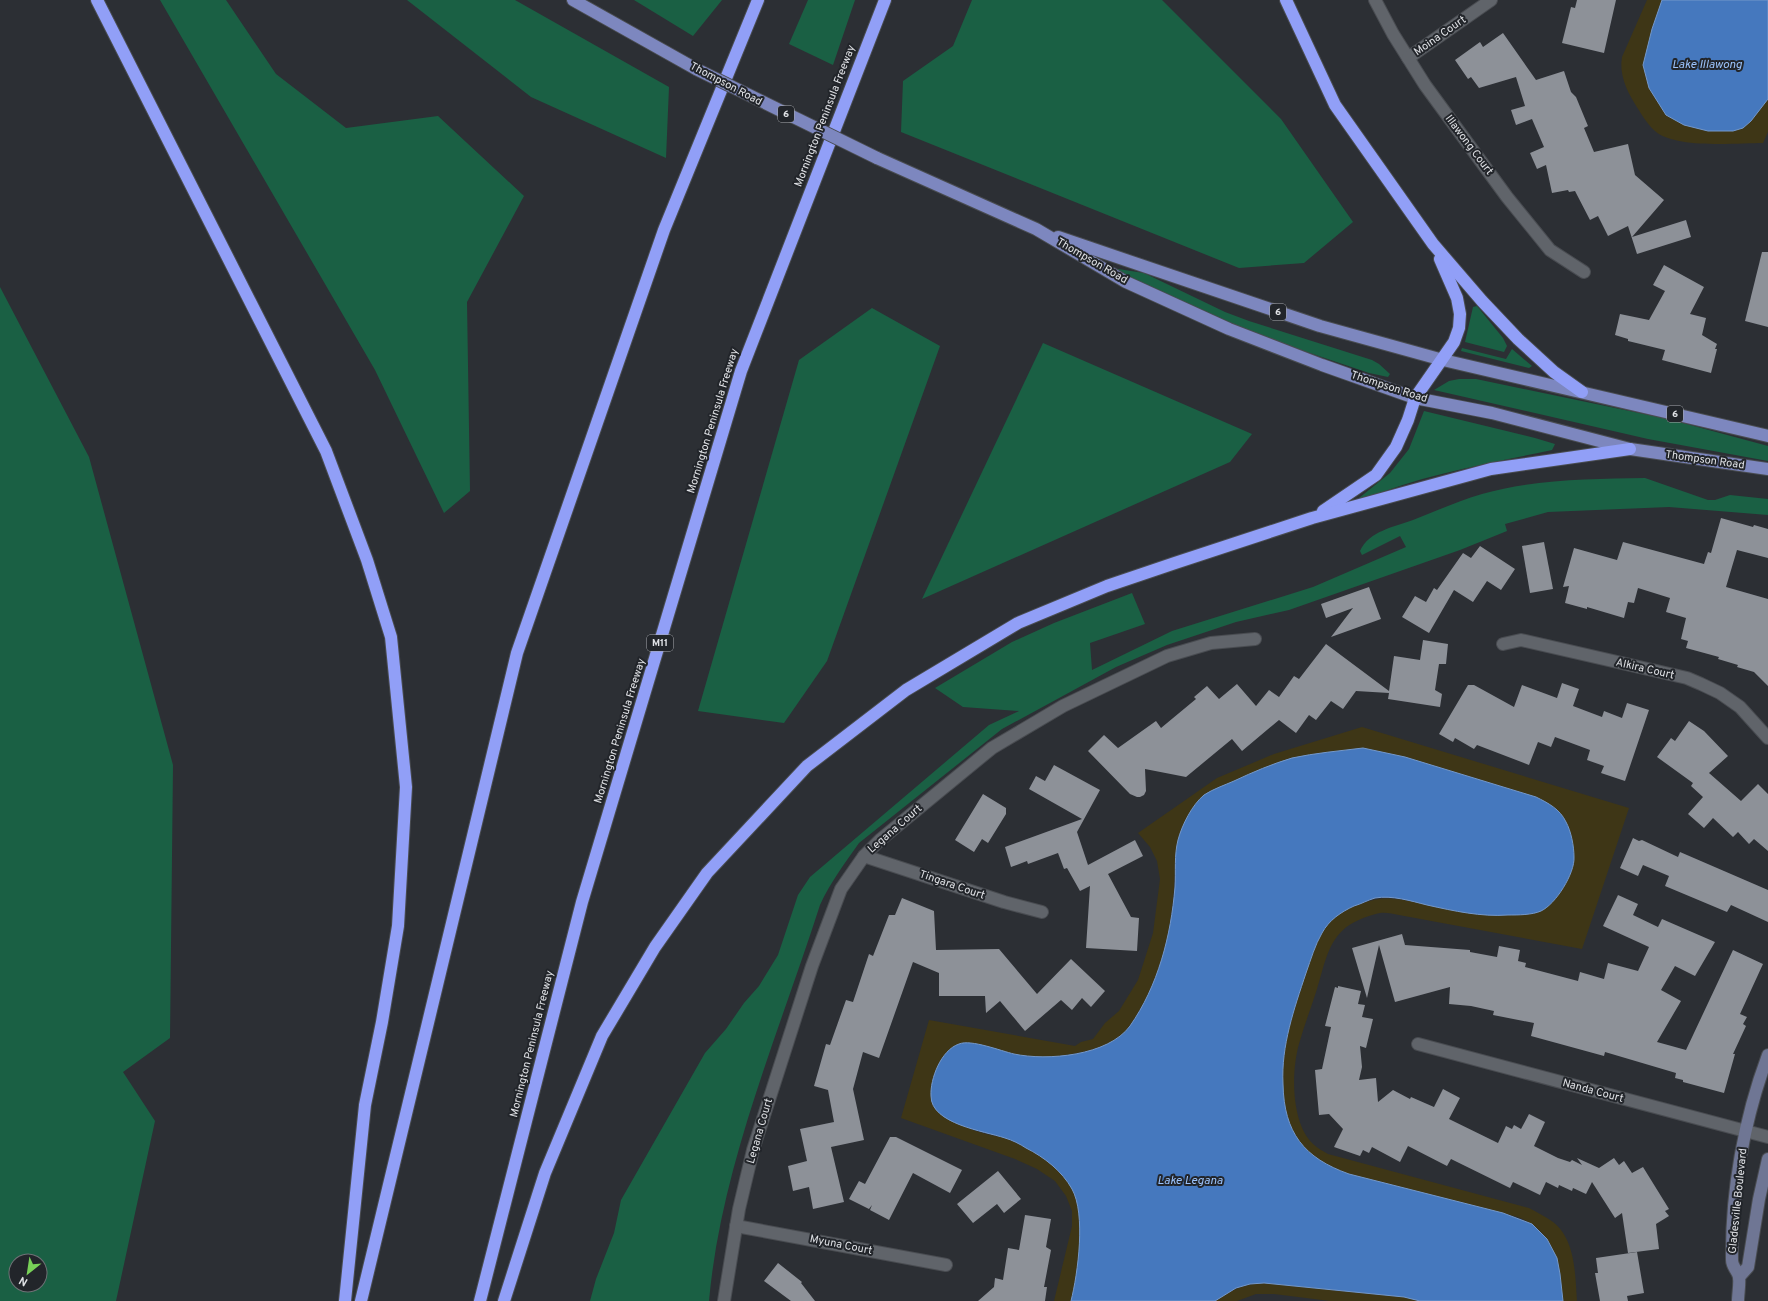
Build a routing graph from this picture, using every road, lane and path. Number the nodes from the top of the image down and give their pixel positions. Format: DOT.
graph roads {
  1 [pos="97,0"];
  2 [pos="573,0"];
  3 [pos="758,0"];
  4 [pos="885,0"];
  5 [pos="1286,0"];
  6 [pos="1375,0"];
  7 [pos="1492,0"];
  8 [pos="1408,58"];
  9 [pos="1036,229"];
  10 [pos="1433,244"];
  11 [pos="1584,272"];
  12 [pos="1443,360"];
  13 [pos="1582,392"];
  14 [pos="1415,398"];
  15 [pos="1768,436"];
  16 [pos="1630,449"];
  17 [pos="1768,469"];
  18 [pos="1312,518"];
  19 [pos="1255,640"];
  20 [pos="1503,644"];
  21 [pos="1768,738"];
  22 [pos="864,856"];
  23 [pos="1042,912"];
  24 [pos="1418,1044"];
  25 [pos="1768,1056"];
  26 [pos="1746,1132"];
  27 [pos="1768,1137"];
  28 [pos="1768,1159"];
  29 [pos="736,1226"];
  30 [pos="946,1265"];
  31 [pos="1739,1277"];
  32 [pos="345,1301"];
  33 [pos="361,1301"];
  34 [pos="480,1301"];
  35 [pos="504,1301"];
  36 [pos="724,1301"];
  37 [pos="1738,1301"];
  1 -- 32 [label="highway"];
  2 -- 9 [label="main road, Thompson Road / 6, bridge"];
  3 -- 33 [label="highway"];
  4 -- 34 [label="highway, Mornington Peninsula Freeway / M11"];
  5 -- 10 [label="highway"];
  6 -- 8 [label="street, Illawong Court"];
  7 -- 8 [label="street, Moina Court"];
  8 -- 11 [label="street, Illawong Court"];
  9 -- 12 [label="main road, Thompson Road / 6"];
  9 -- 14 [label="main road, Thompson Road / 6"];
  10 -- 12 [label="highway"];
  10 -- 13 [label="highway"];
  12 -- 13 [label="main road, Thompson Road / 6"];
  12 -- 14 [label="highway"];
  13 -- 15 [label="main road, Thompson Road / 6"];
  14 -- 16 [label="main road, Thompson Road / 6"];
  14 -- 18 [label="highway"];
  16 -- 17 [label="main road, Thompson Road / 6"];
  16 -- 18 [label="highway"];
  18 -- 35 [label="highway"];
  19 -- 22 [label="street, Legana Court"];
  20 -- 21 [label="street, Alkira Court"];
  22 -- 23 [label="street, Tingara Court"];
  22 -- 29 [label="street, Legana Court"];
  24 -- 26 [label="street, Nanda Court"];
  25 -- 26 [label="main road, Gladesville Boulevard"];
  26 -- 27 [label="street, Nanda Court"];
  26 -- 31 [label="main road, Gladesville Boulevard"];
  28 -- 31 [label="main road, Gladesville Boulevard"];
  29 -- 30 [label="street, Myuna Court"];
  29 -- 36 [label="street, Legana Court"];
  31 -- 37 [label="main road, Gladesville Boulevard"];
}
